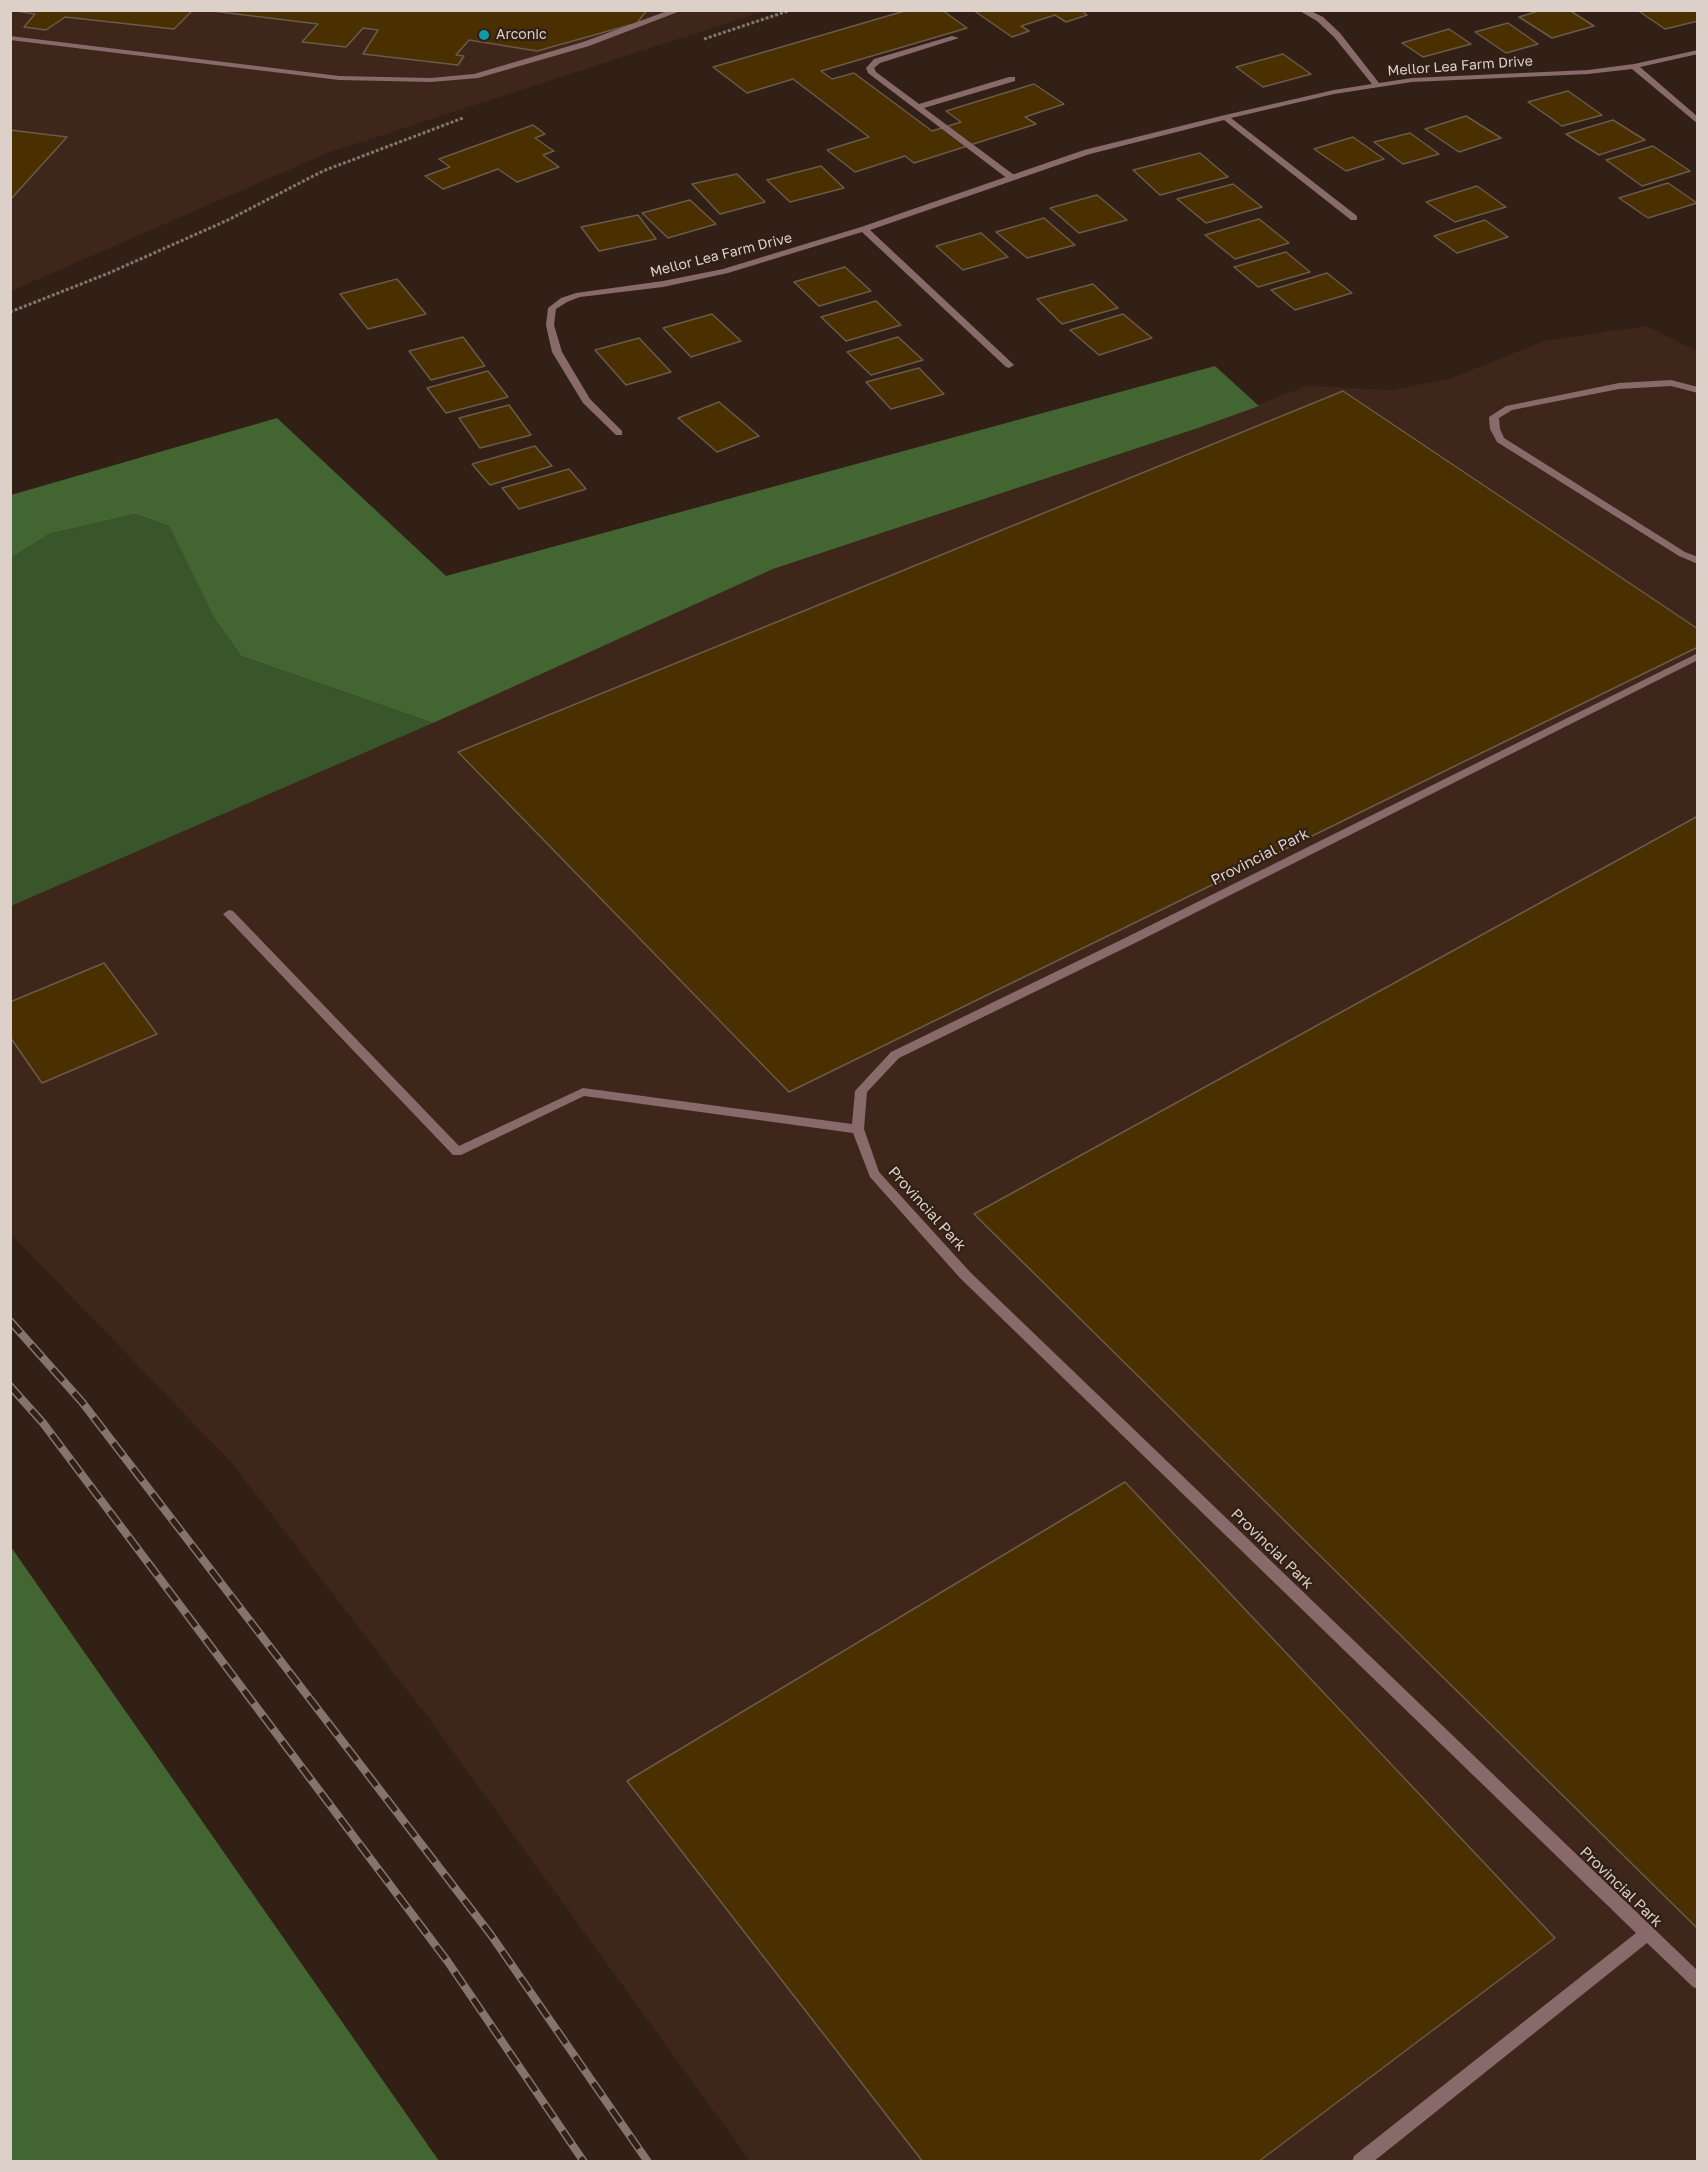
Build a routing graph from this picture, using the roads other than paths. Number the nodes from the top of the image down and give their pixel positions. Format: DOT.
graph roads {
  1 [pos="679,10"];
  2 [pos="1302,10"];
  3 [pos="10,38"];
  4 [pos="955,38"];
  5 [pos="1698,52"];
  6 [pos="1634,66"];
  7 [pos="1012,79"];
  8 [pos="1377,84"];
  9 [pos="917,107"];
  10 [pos="1225,117"];
  11 [pos="1698,122"];
  12 [pos="1011,177"];
  13 [pos="1354,219"];
  14 [pos="864,229"];
  15 [pos="1009,365"];
  16 [pos="1698,390"];
  17 [pos="619,433"];
  18 [pos="1698,561"];
  19 [pos="1698,656"];
  20 [pos="229,914"];
  21 [pos="858,1129"];
  22 [pos="1646,1934"];
  23 [pos="1698,1982"];
  24 [pos="1360,2162"];
  1 -- 3 [label="street"];
  2 -- 8 [label="street"];
  4 -- 9 [label="street"];
  5 -- 6 [label="street, Mellor Lea Farm Drive"];
  6 -- 8 [label="street, Mellor Lea Farm Drive"];
  6 -- 11 [label="street"];
  7 -- 9 [label="street"];
  8 -- 10 [label="street, Mellor Lea Farm Drive"];
  9 -- 12 [label="street"];
  10 -- 12 [label="street, Mellor Lea Farm Drive"];
  10 -- 13 [label="street"];
  12 -- 14 [label="street, Mellor Lea Farm Drive"];
  14 -- 15 [label="street"];
  14 -- 17 [label="street, Mellor Lea Farm Drive"];
  16 -- 18 [label="street"];
  19 -- 21 [label="street, Provincial Park"];
  20 -- 21 [label="street"];
  21 -- 22 [label="street, Provincial Park"];
  22 -- 23 [label="street, Provincial Park"];
  22 -- 24 [label="street"];
}
